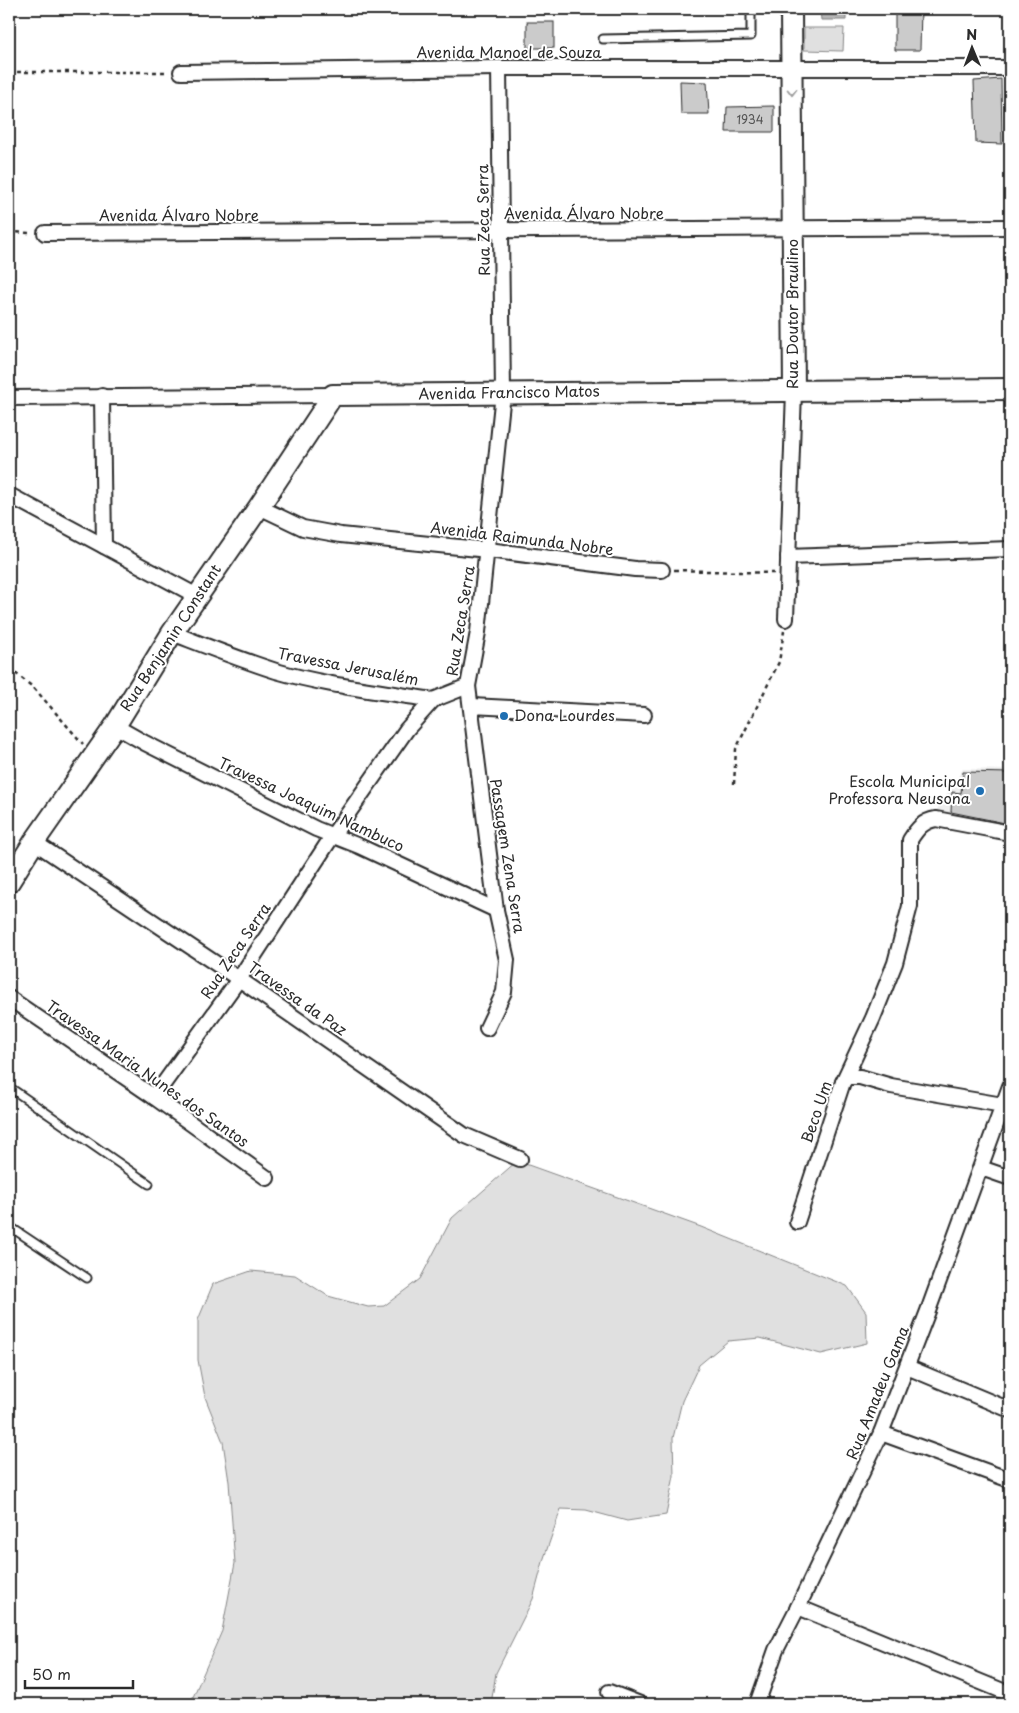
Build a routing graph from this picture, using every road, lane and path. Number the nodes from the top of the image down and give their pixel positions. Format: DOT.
graph roads {
  1 [pos="751,9"];
  2 [pos="791,9"];
  3 [pos="603,39"];
  4 [pos="499,68"];
  5 [pos="792,68"];
  6 [pos="1010,68"];
  7 [pos="9,72"];
  8 [pos="181,72"];
  9 [pos="1010,227"];
  10 [pos="793,228"];
  11 [pos="500,231"];
  12 [pos="9,232"];
  13 [pos="45,233"];
  14 [pos="1010,389"];
  15 [pos="794,390"];
  16 [pos="503,393"];
  17 [pos="333,394"];
  18 [pos="102,396"];
  19 [pos="9,398"];
  20 [pos="9,495"];
  21 [pos="259,507"];
  22 [pos="104,546"];
  23 [pos="1010,549"];
  24 [pos="488,550"];
  25 [pos="788,557"];
  26 [pos="662,570"];
  27 [pos="788,573"];
  28 [pos="197,596"];
  29 [pos="786,619"];
  30 [pos="172,633"];
  31 [pos="9,668"];
  32 [pos="468,686"];
  33 [pos="433,700"];
  34 [pos="471,706"];
  35 [pos="644,715"];
  36 [pos="115,726"];
  37 [pos="94,756"];
  38 [pos="734,784"];
  39 [pos="1010,833"];
  40 [pos="333,836"];
  41 [pos="34,842"];
  42 [pos="9,882"];
  43 [pos="496,910"];
  44 [pos="239,978"];
  45 [pos="9,998"];
  46 [pos="487,1028"];
  47 [pos="843,1082"];
  48 [pos="1010,1086"];
  49 [pos="9,1087"];
  50 [pos="154,1097"];
  51 [pos="1003,1105"];
  52 [pos="520,1159"];
  53 [pos="981,1168"];
  54 [pos="267,1178"];
  55 [pos="1010,1178"];
  56 [pos="149,1184"];
  57 [pos="798,1222"];
  58 [pos="9,1226"];
  59 [pos="87,1278"];
  60 [pos="907,1367"];
  61 [pos="1010,1410"];
  62 [pos="881,1432"];
  63 [pos="1010,1480"];
  64 [pos="798,1608"];
  65 [pos="609,1692"];
  66 [pos="1010,1694"];
  67 [pos="640,1704"];
  68 [pos="757,1704"];
  1 -- 3 [label="lane"];
  2 -- 5 [label="street, Rua Doutor Braulino"];
  4 -- 5 [label="street, Avenida Manoel de Souza"];
  4 -- 8 [label="street, Avenida Manoel de Souza"];
  4 -- 11 [label="street, Rua Zeca Serra"];
  5 -- 6 [label="street, Avenida Manoel de Souza"];
  5 -- 10 [label="street, Rua Doutor Braulino, one-way"];
  7 -- 8 [label="path"];
  9 -- 10 [label="street, Avenida Álvaro Nobre"];
  10 -- 11 [label="street, Avenida Álvaro Nobre"];
  10 -- 15 [label="street, Rua Doutor Braulino"];
  11 -- 13 [label="street, Avenida Álvaro Nobre"];
  11 -- 16 [label="street, Rua Zeca Serra"];
  12 -- 13 [label="path"];
  14 -- 15 [label="street, Avenida Francisco Matos"];
  15 -- 16 [label="street, Avenida Francisco Matos"];
  15 -- 25 [label="street, Rua Doutor Braulino"];
  16 -- 17 [label="street, Avenida Francisco Matos"];
  16 -- 24 [label="street, Rua Zeca Serra"];
  17 -- 18 [label="street, Avenida Francisco Matos"];
  17 -- 21 [label="street, Rua Benjamin Constant"];
  18 -- 19 [label="street, Avenida Francisco Matos"];
  18 -- 22 [label="street"];
  20 -- 22 [label="street"];
  21 -- 24 [label="street, Avenida Raimunda Nobre"];
  21 -- 28 [label="street, Rua Benjamin Constant"];
  22 -- 28 [label="street"];
  23 -- 25 [label="street"];
  24 -- 26 [label="street, Avenida Raimunda Nobre"];
  24 -- 32 [label="street, Rua Zeca Serra"];
  25 -- 27 [label="street, Rua Doutor Braulino"];
  26 -- 27 [label="path"];
  27 -- 29 [label="street, Rua Doutor Braulino"];
  28 -- 30 [label="street, Rua Benjamin Constant"];
  29 -- 38 [label="path"];
  30 -- 33 [label="street, Travessa Jerusalém"];
  30 -- 36 [label="street, Rua Benjamin Constant"];
  31 -- 37 [label="path"];
  32 -- 33 [label="street, Rua Zeca Serra"];
  32 -- 34 [label="street, Passagem Zena Serra"];
  33 -- 40 [label="street, Rua Zeca Serra"];
  34 -- 35 [label="street"];
  34 -- 43 [label="street, Passagem Zena Serra"];
  36 -- 37 [label="street, Rua Benjamin Constant"];
  36 -- 40 [label="street, Travessa Joaquim Nambuco"];
  37 -- 41 [label="street, Rua Benjamin Constant"];
  39 -- 47 [label="street"];
  40 -- 43 [label="street, Travessa Joaquim Nambuco"];
  40 -- 44 [label="street, Rua Zeca Serra"];
  41 -- 42 [label="street, Rua Benjamin Constant"];
  41 -- 44 [label="street, Travessa da Paz"];
  43 -- 46 [label="street, Passagem Zena Serra"];
  44 -- 50 [label="street, Rua Zeca Serra"];
  44 -- 52 [label="street, Travessa da Paz"];
  45 -- 50 [label="street, Travessa Maria Nunes dos Santos"];
  47 -- 51 [label="street, Beco Um"];
  47 -- 57 [label="street, Beco Um"];
  48 -- 51 [label="street, Rua Amadeu Gama"];
  49 -- 56 [label="lane"];
  50 -- 54 [label="street, Travessa Maria Nunes dos Santos"];
  51 -- 53 [label="street, Rua Amadeu Gama"];
  53 -- 55 [label="street"];
  53 -- 60 [label="street, Rua Amadeu Gama"];
  58 -- 59 [label="lane"];
  60 -- 61 [label="street"];
  60 -- 62 [label="street, Rua Amadeu Gama"];
  62 -- 63 [label="street"];
  62 -- 64 [label="street, Rua Amadeu Gama"];
  64 -- 66 [label="street"];
  64 -- 68 [label="street, Rua Amadeu Gama"];
  65 -- 67 [label="street"];
}
